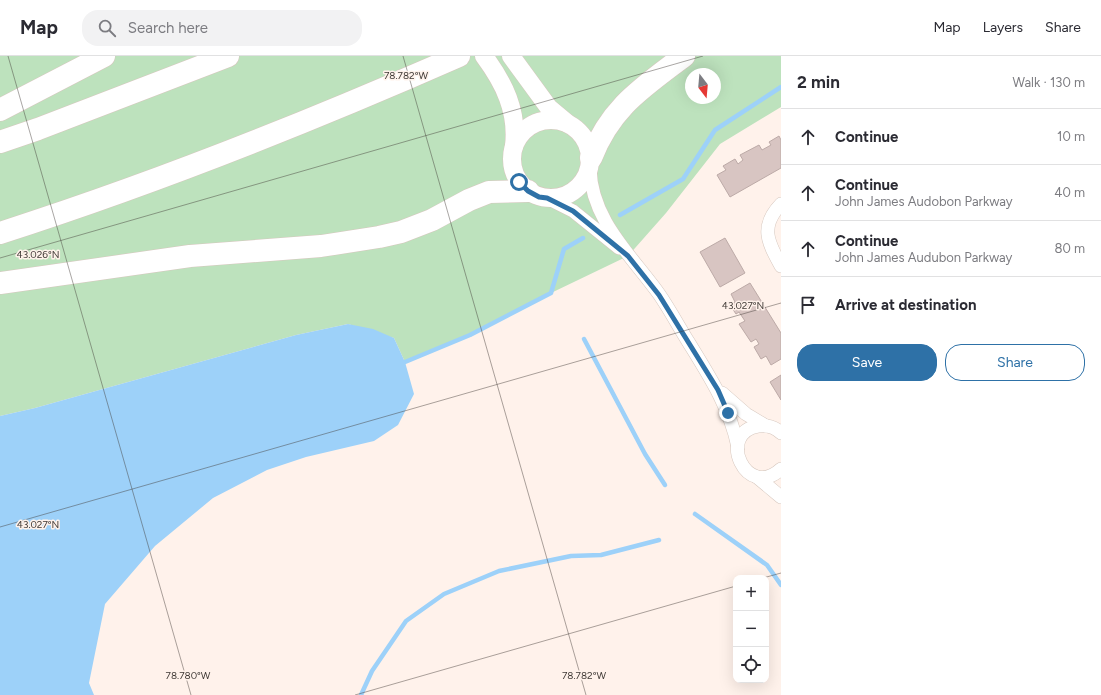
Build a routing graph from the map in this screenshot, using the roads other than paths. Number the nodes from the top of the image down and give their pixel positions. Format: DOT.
graph roads {
  1 [pos="104,56"];
  2 [pos="228,56"];
  3 [pos="459,56"];
  4 [pos="484,56"];
  5 [pos="511,56"];
  6 [pos="684,56"];
  7 [pos="0,110"];
  8 [pos="568,123"];
  9 [pos="0,142"];
  10 [pos="514,146"];
  11 [pos="590,163"];
  12 [pos="537,195"];
  13 [pos="781,204"];
  14 [pos="0,233"];
  15 [pos="628,256"];
  16 [pos="781,266"];
  17 [pos="0,283"];
  18 [pos="718,390"];
  19 [pos="775,428"];
  20 [pos="738,448"];
  21 [pos="781,469"];
  22 [pos="757,477"];
  23 [pos="781,497"];
  1 -- 7 [label="highway"];
  2 -- 9 [label="highway"];
  3 -- 14 [label="highway"];
  4 -- 10 [label="main road"];
  5 -- 8 [label="main road"];
  6 -- 11 [label="highway"];
  8 -- 10 [label="main road"];
  8 -- 11 [label="main road"];
  10 -- 12 [label="main road"];
  11 -- 12 [label="main road"];
  11 -- 15 [label="street"];
  12 -- 15 [label="street"];
  12 -- 17 [label="highway"];
  13 -- 16 [label="street"];
  15 -- 18 [label="street"];
  18 -- 19 [label="street"];
  18 -- 20 [label="street"];
  19 -- 20 [label="street"];
  20 -- 22 [label="street"];
  21 -- 22 [label="street"];
  22 -- 23 [label="street"];
}
